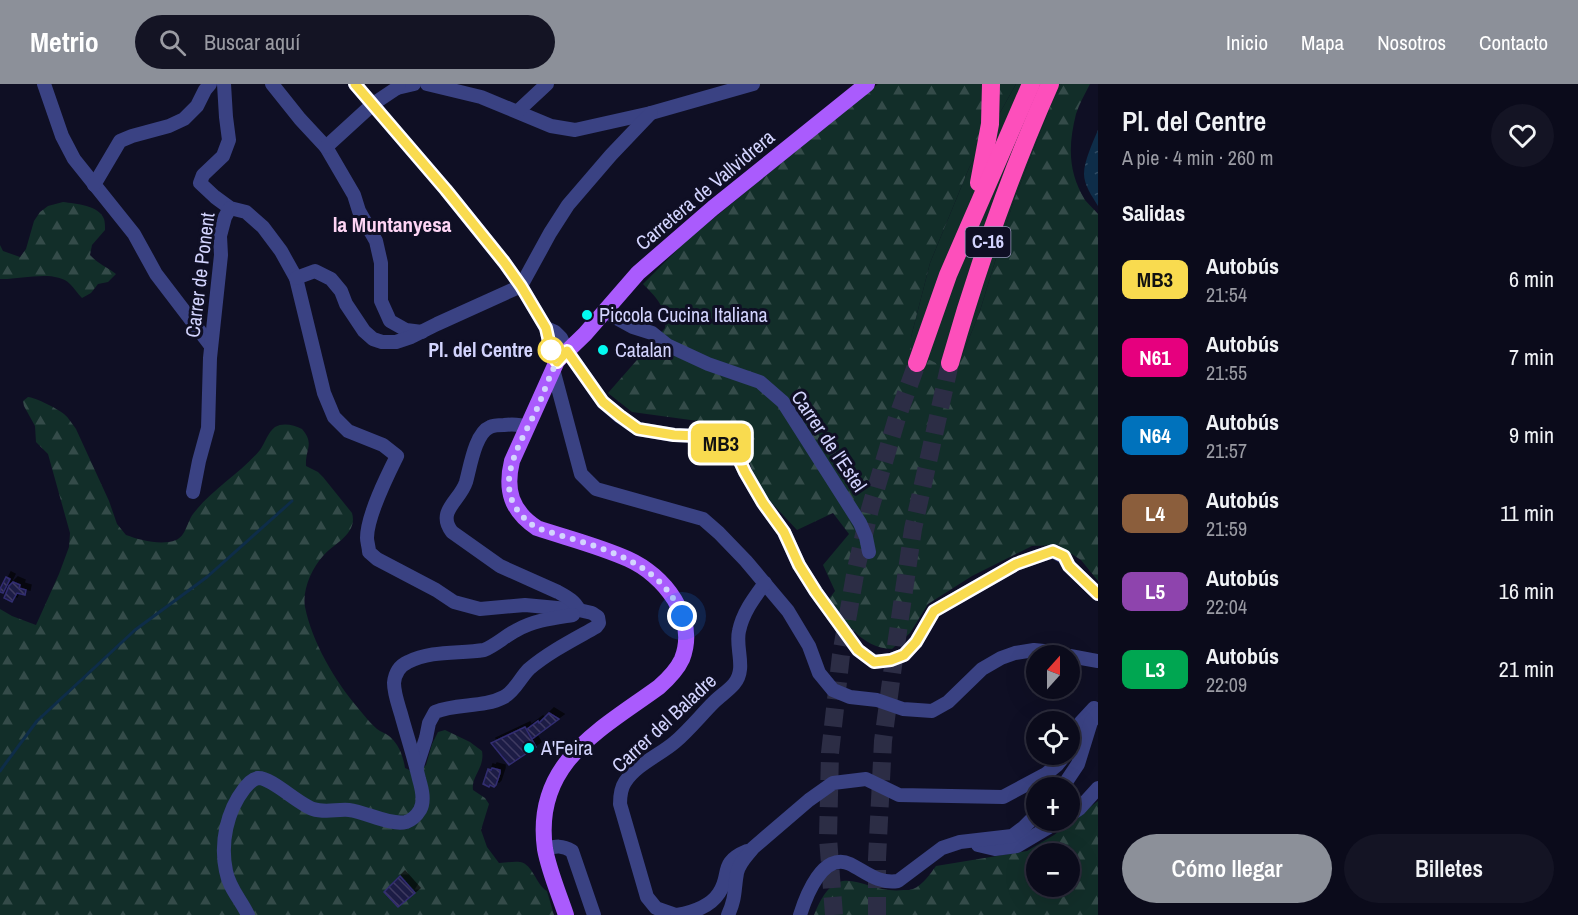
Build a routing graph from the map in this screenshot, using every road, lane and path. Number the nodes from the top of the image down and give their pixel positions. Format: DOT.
graph roads {
  1 [pos="44,84"];
  2 [pos="210,84"];
  3 [pos="224,84"];
  4 [pos="273,84"];
  5 [pos="355,84"];
  6 [pos="414,84"];
  7 [pos="427,84"];
  8 [pos="547,84"];
  9 [pos="753,84"];
  10 [pos="867,84"];
  11 [pos="991,84"];
  12 [pos="1031,84"];
  13 [pos="1050,84"];
  14 [pos="398,86"];
  15 [pos="373,104"];
  16 [pos="518,111"];
  17 [pos="651,113"];
  18 [pos="326,147"];
  19 [pos="94,185"];
  20 [pos="230,208"];
  21 [pos="966,230"];
  22 [pos="296,278"];
  23 [pos="521,286"];
  24 [pos="606,309"];
  25 [pos="422,332"];
  26 [pos="211,346"];
  27 [pos="564,355"];
  28 [pos="917,363"];
  29 [pos="950,363"];
  30 [pos="527,427"];
  31 [pos="193,492"];
  32 [pos="869,552"];
  33 [pos="765,583"];
  34 [pos="1098,594"];
  35 [pos="579,610"];
  36 [pos="1026,651"];
  37 [pos="1080,658"];
  38 [pos="1098,661"];
  39 [pos="1098,705"];
  40 [pos="1098,713"];
  41 [pos="1080,724"];
  42 [pos="1057,765"];
  43 [pos="417,766"];
  44 [pos="1069,777"];
  45 [pos="1098,788"];
  46 [pos="1080,808"];
  47 [pos="1026,825"];
  48 [pos="1042,831"];
  49 [pos="960,842"];
  50 [pos="753,848"];
  51 [pos="545,849"];
  52 [pos="248,915"];
  53 [pos="566,915"];
  54 [pos="594,915"];
  55 [pos="677,915"];
  56 [pos="728,915"];
  57 [pos="800,915"];
  1 -- 19 [label="street"];
  2 -- 19 [label="street"];
  3 -- 20 [label="street, Carrer de Ponent"];
  4 -- 18 [label="street"];
  5 -- 15 [label="street"];
  6 -- 14 [label="street"];
  7 -- 16 [label="street"];
  8 -- 16 [label="street"];
  9 -- 17 [label="street"];
  10 -- 24 [label="main road, Carretera de Vallvidrera"];
  11 -- 21 [label="highway"];
  12 -- 21 [label="highway, C-16"];
  13 -- 29 [label="highway, C-16"];
  14 -- 15 [label="street"];
  15 -- 18 [label="street"];
  15 -- 23 [label="street"];
  16 -- 17 [label="street"];
  17 -- 23 [label="street"];
  18 -- 25 [label="street"];
  19 -- 26 [label="street"];
  20 -- 22 [label="street"];
  20 -- 26 [label="street, Carrer de Ponent"];
  21 -- 28 [label="highway, C-16"];
  22 -- 25 [label="street"];
  22 -- 35 [label="street"];
  23 -- 25 [label="street"];
  23 -- 27 [label="street"];
  24 -- 27 [label="main road, Carretera de Vallvidrera"];
  24 -- 32 [label="street, Carrer de l'Estel"];
  26 -- 31 [label="street, Carrer de Ponent"];
  27 -- 30 [label="main road, Carretera de Vallvidrera"];
  27 -- 33 [label="street"];
  27 -- 34 [label="street"];
  30 -- 35 [label="street"];
  30 -- 51 [label="main road, Carretera de Vallvidrera"];
  33 -- 36 [label="street"];
  33 -- 55 [label="street, Carrer del Baladre"];
  35 -- 43 [label="street"];
  35 -- 43 [label="street"];
  37 -- 38 [label="street"];
  39 -- 41 [label="street"];
  40 -- 44 [label="street"];
  42 -- 50 [label="street"];
  43 -- 52 [label="street"];
  45 -- 46 [label="street"];
  47 -- 49 [label="street"];
  48 -- 49 [label="street"];
  49 -- 57 [label="street"];
  50 -- 55 [label="street, Carrer del Baladre"];
  50 -- 56 [label="street"];
  51 -- 53 [label="main road, Carretera de Vallvidrera"];
  51 -- 54 [label="street"];
}
